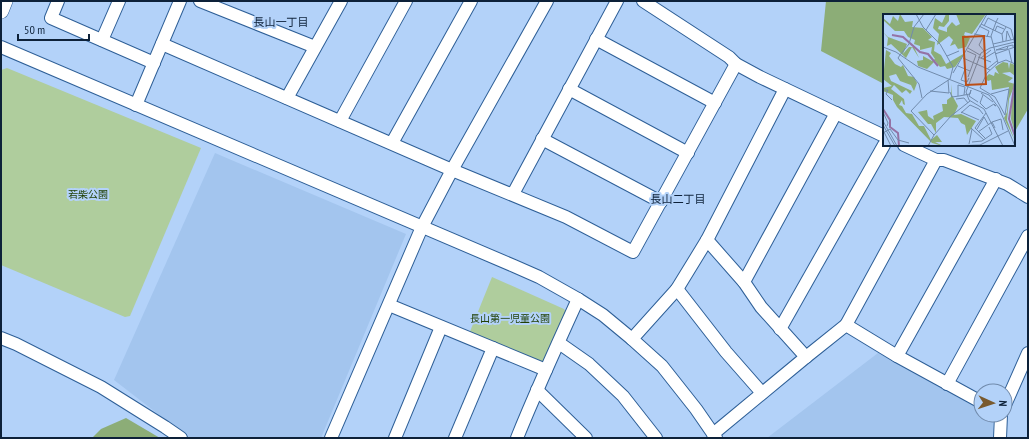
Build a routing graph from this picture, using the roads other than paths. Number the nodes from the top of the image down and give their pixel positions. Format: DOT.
graph roads {
  1 [pos="5,1"];
  2 [pos="58,1"];
  3 [pos="119,1"];
  4 [pos="180,1"];
  5 [pos="200,1"];
  6 [pos="341,1"];
  7 [pos="406,1"];
  8 [pos="470,1"];
  9 [pos="617,1"];
  10 [pos="643,1"];
  11 [pos="543,3"];
  12 [pos="1,11"];
  13 [pos="102,40"];
  14 [pos="596,40"];
  15 [pos="162,44"];
  16 [pos="1,47"];
  17 [pos="315,47"];
  18 [pos="154,63"];
  19 [pos="736,64"];
  20 [pos="569,89"];
  21 [pos="785,89"];
  22 [pos="287,98"];
  23 [pos="715,103"];
  24 [pos="136,105"];
  25 [pos="836,113"];
  26 [pos="340,121"];
  27 [pos="883,136"];
  28 [pos="542,139"];
  29 [pos="392,143"];
  30 [pos="883,146"];
  31 [pos="906,146"];
  32 [pos="688,153"];
  33 [pos="936,160"];
  34 [pos="452,170"];
  35 [pos="996,179"];
  36 [pos="512,194"];
  37 [pos="1028,197"];
  38 [pos="661,202"];
  39 [pos="422,226"];
  40 [pos="1028,236"];
  41 [pos="707,240"];
  42 [pos="744,282"];
  43 [pos="677,289"];
  44 [pos="578,299"];
  45 [pos="388,305"];
  46 [pos="846,325"];
  47 [pos="441,327"];
  48 [pos="780,329"];
  49 [pos="1,338"];
  50 [pos="632,339"];
  51 [pos="559,342"];
  52 [pos="493,348"];
  53 [pos="1028,353"];
  54 [pos="897,356"];
  55 [pos="806,357"];
  56 [pos="546,370"];
  57 [pos="947,384"];
  58 [pos="1013,387"];
  59 [pos="536,390"];
  60 [pos="762,393"];
  61 [pos="973,398"];
  62 [pos="1001,423"];
  63 [pos="715,436"];
  64 [pos="181,438"];
  65 [pos="332,438"];
  66 [pos="395,438"];
  67 [pos="455,438"];
  68 [pos="517,438"];
  69 [pos="586,438"];
  70 [pos="656,438"];
  71 [pos="1000,438"];
  1 -- 12 [label="main road"];
  2 -- 13 [label="street"];
  3 -- 13 [label="street"];
  4 -- 15 [label="street"];
  5 -- 17 [label="street"];
  6 -- 17 [label="street"];
  7 -- 26 [label="street"];
  8 -- 29 [label="street"];
  9 -- 14 [label="street"];
  10 -- 19 [label="street"];
  11 -- 34 [label="street"];
  13 -- 18 [label="street"];
  14 -- 20 [label="street"];
  14 -- 23 [label="street"];
  15 -- 18 [label="street"];
  15 -- 22 [label="street"];
  16 -- 24 [label="street"];
  17 -- 22 [label="street"];
  18 -- 24 [label="street"];
  19 -- 21 [label="street"];
  19 -- 23 [label="street"];
  20 -- 28 [label="street"];
  20 -- 32 [label="street"];
  21 -- 25 [label="street"];
  21 -- 41 [label="street"];
  22 -- 26 [label="street"];
  23 -- 32 [label="street"];
  24 -- 39 [label="street"];
  25 -- 27 [label="street"];
  25 -- 42 [label="street"];
  26 -- 29 [label="street"];
  28 -- 36 [label="street"];
  28 -- 38 [label="street"];
  29 -- 34 [label="street"];
  30 -- 48 [label="street"];
  31 -- 33 [label="street"];
  32 -- 38 [label="street"];
  33 -- 35 [label="street"];
  33 -- 46 [label="street"];
  34 -- 36 [label="street"];
  34 -- 39 [label="street"];
  35 -- 37 [label="street"];
  35 -- 54 [label="street"];
  36 -- 38 [label="street"];
  39 -- 44 [label="street"];
  39 -- 45 [label="street"];
  40 -- 57 [label="street"];
  41 -- 42 [label="street"];
  41 -- 43 [label="street"];
  42 -- 48 [label="street"];
  43 -- 50 [label="street"];
  43 -- 60 [label="street"];
  44 -- 50 [label="street"];
  44 -- 51 [label="street"];
  45 -- 47 [label="street"];
  45 -- 65 [label="street"];
  46 -- 54 [label="street"];
  46 -- 55 [label="street"];
  47 -- 52 [label="street"];
  47 -- 66 [label="street"];
  48 -- 55 [label="street"];
  49 -- 64 [label="street"];
  50 -- 63 [label="street"];
  51 -- 56 [label="street"];
  51 -- 70 [label="street"];
  52 -- 56 [label="street"];
  52 -- 67 [label="street"];
  53 -- 58 [label="street"];
  54 -- 57 [label="street"];
  55 -- 60 [label="street"];
  56 -- 59 [label="street"];
  57 -- 61 [label="street"];
  59 -- 68 [label="street"];
  59 -- 69 [label="street"];
  60 -- 63 [label="street"];
  62 -- 71 [label="street"];
}
